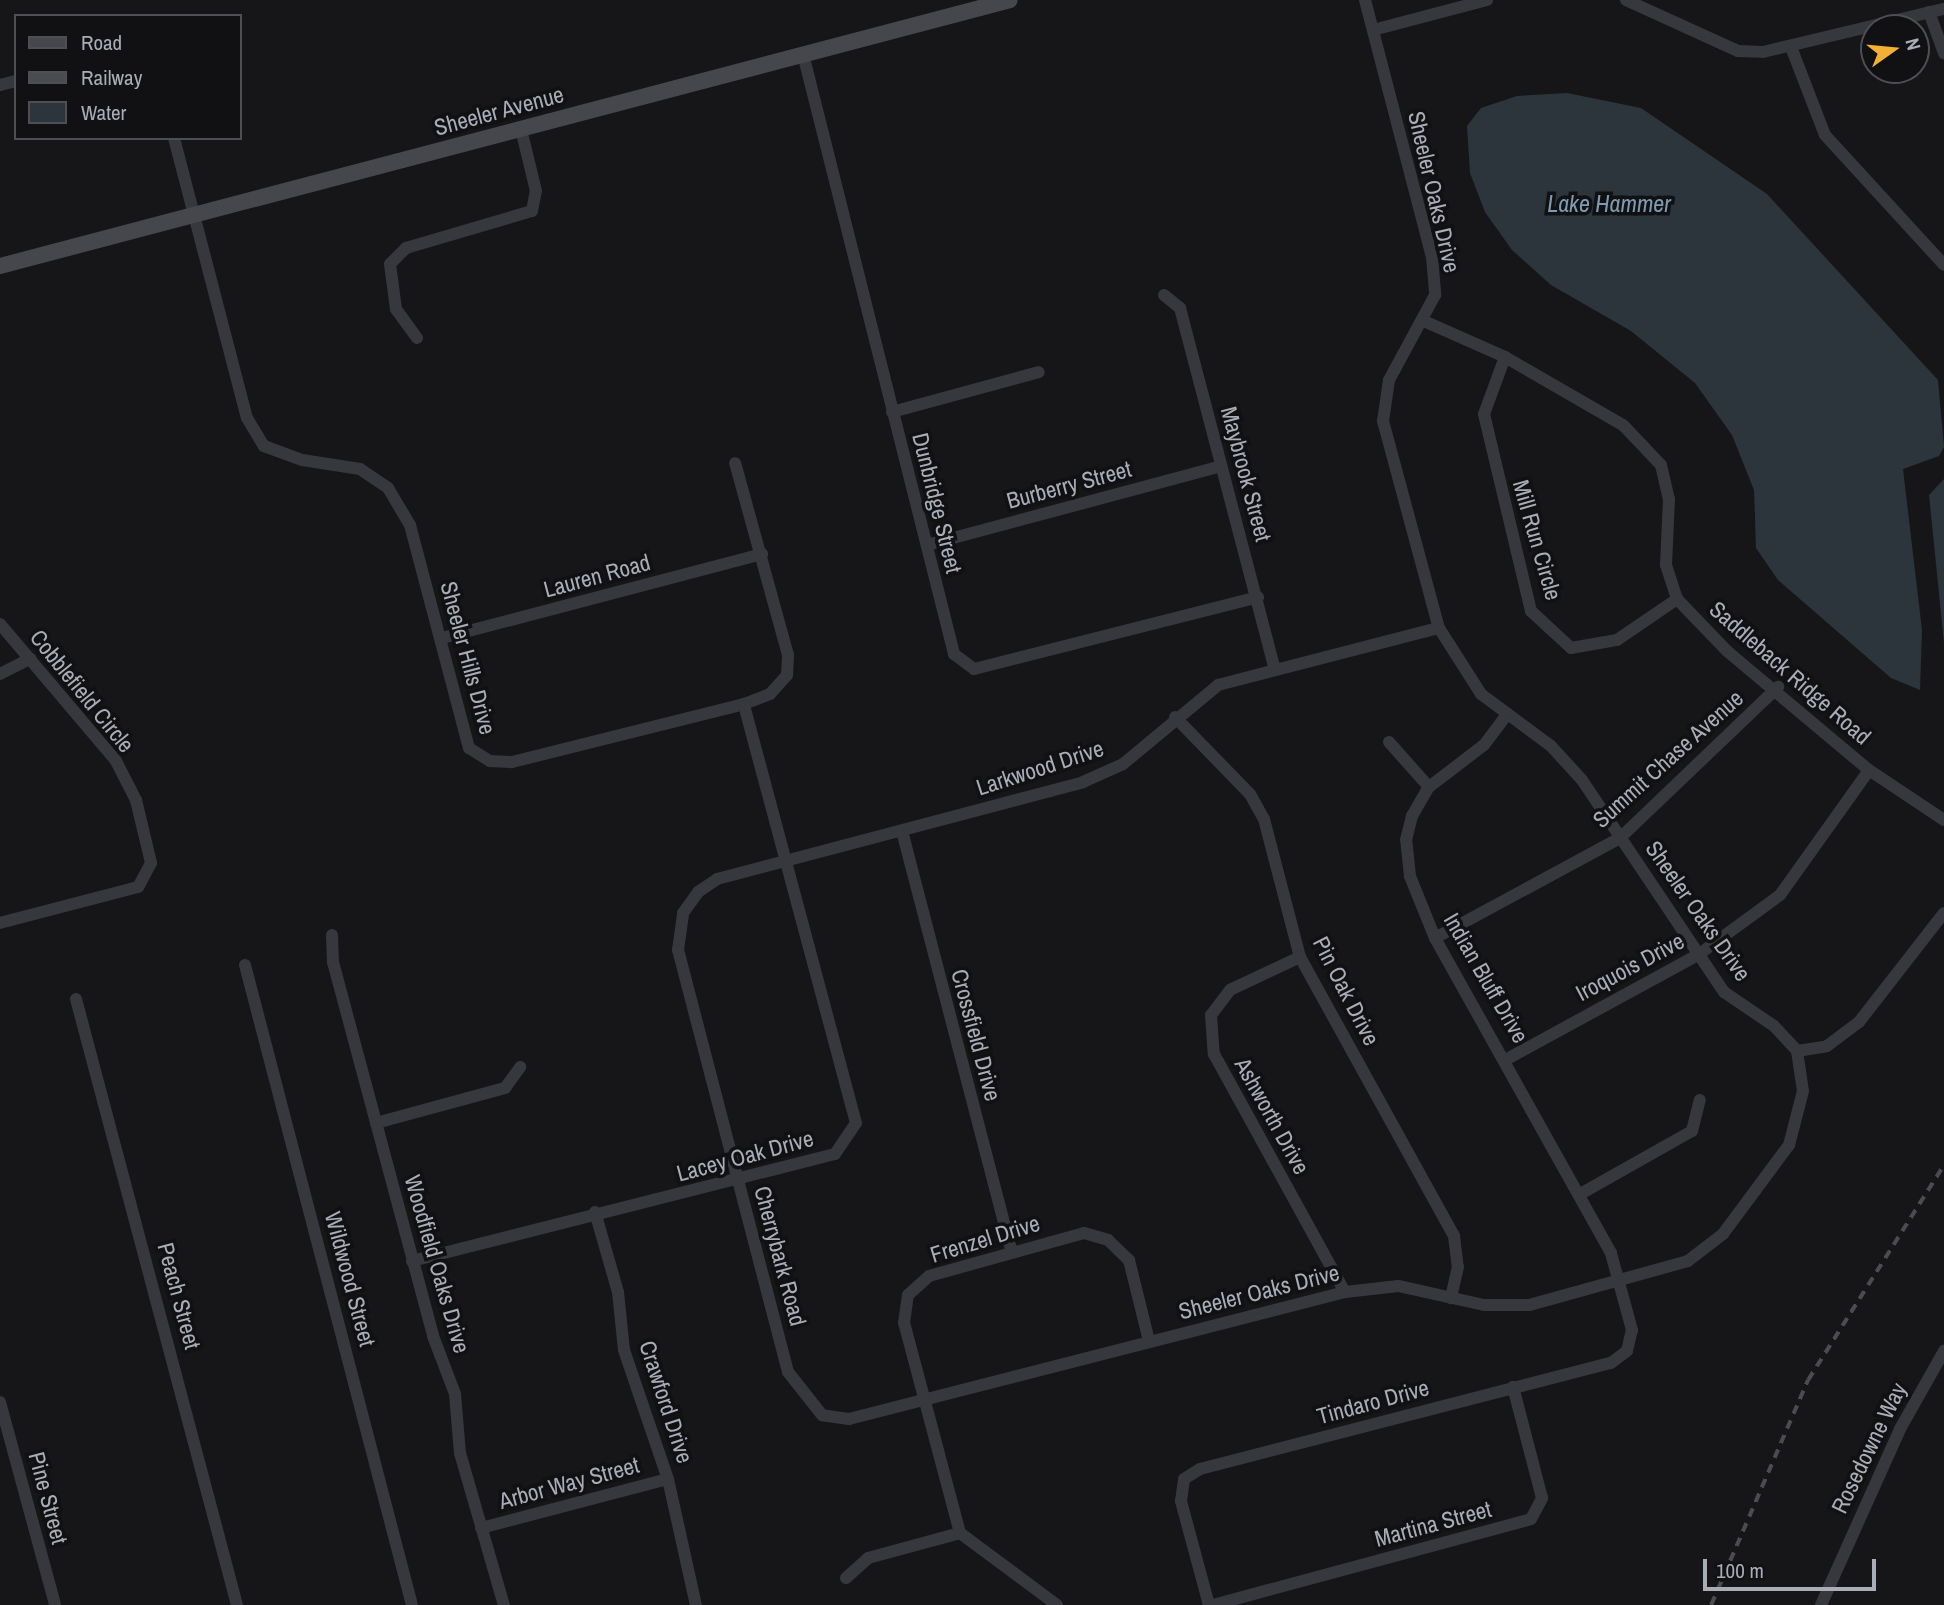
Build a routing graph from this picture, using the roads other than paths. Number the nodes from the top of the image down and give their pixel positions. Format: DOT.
graph roads {
  1 [pos="1010,0"];
  2 [pos="1365,0"];
  3 [pos="1487,0"];
  4 [pos="1628,0"];
  5 [pos="1944,9"];
  6 [pos="1929,12"];
  7 [pos="1374,30"];
  8 [pos="1791,47"];
  9 [pos="1944,53"];
  10 [pos="803,54"];
  11 [pos="521,129"];
  12 [pos="175,140"];
  13 [pos="195,216"];
  14 [pos="1944,265"];
  15 [pos="0,267"];
  16 [pos="1164,295"];
  17 [pos="1426,322"];
  18 [pos="417,338"];
  19 [pos="1505,358"];
  20 [pos="1039,373"];
  21 [pos="892,412"];
  22 [pos="735,463"];
  23 [pos="1221,466"];
  24 [pos="927,545"];
  25 [pos="762,554"];
  26 [pos="1258,597"];
  27 [pos="1677,599"];
  28 [pos="0,624"];
  29 [pos="1439,628"];
  30 [pos="442,638"];
  31 [pos="30,659"];
  32 [pos="1275,670"];
  33 [pos="0,674"];
  34 [pos="1778,687"];
  35 [pos="744,704"];
  36 [pos="1507,714"];
  37 [pos="1174,717"];
  38 [pos="1389,742"];
  39 [pos="1869,770"];
  40 [pos="1429,787"];
  41 [pos="1944,820"];
  42 [pos="901,831"];
  43 [pos="1620,838"];
  44 [pos="784,860"];
  45 [pos="683,913"];
  46 [pos="1944,913"];
  47 [pos="0,923"];
  48 [pos="332,935"];
  49 [pos="1435,938"];
  50 [pos="1698,955"];
  51 [pos="1300,957"];
  52 [pos="246,965"];
  53 [pos="76,999"];
  54 [pos="1797,1051"];
  55 [pos="1507,1059"];
  56 [pos="520,1067"];
  57 [pos="1700,1100"];
  58 [pos="376,1123"];
  59 [pos="737,1178"];
  60 [pos="1582,1193"];
  61 [pos="595,1212"];
  62 [pos="1011,1249"];
  63 [pos="412,1261"];
  64 [pos="1617,1280"];
  65 [pos="1345,1292"];
  66 [pos="1451,1298"];
  67 [pos="1149,1340"];
  68 [pos="1944,1351"];
  69 [pos="1513,1387"];
  70 [pos="807,1401"];
  71 [pos="925,1401"];
  72 [pos="0,1402"];
  73 [pos="668,1479"];
  74 [pos="481,1528"];
  75 [pos="960,1533"];
  76 [pos="846,1578"];
  77 [pos="55,1605"];
  78 [pos="237,1605"];
  79 [pos="412,1605"];
  80 [pos="505,1605"];
  81 [pos="696,1605"];
  82 [pos="1056,1605"];
  83 [pos="1211,1605"];
  84 [pos="1821,1605"];
  1 -- 10 [label="street, Sheeler Avenue"];
  2 -- 7 [label="street, Sheeler Oaks Drive"];
  3 -- 7 [label="street"];
  4 -- 8 [label="street"];
  5 -- 6 [label="street"];
  6 -- 8 [label="street"];
  6 -- 9 [label="street"];
  7 -- 17 [label="street, Sheeler Oaks Drive"];
  8 -- 14 [label="street"];
  10 -- 11 [label="street, Sheeler Avenue"];
  10 -- 21 [label="street, Dunbridge Street"];
  11 -- 13 [label="street, Sheeler Avenue"];
  11 -- 18 [label="street"];
  12 -- 13 [label="street, Sheeler Hills Drive"];
  13 -- 15 [label="street, Sheeler Avenue"];
  13 -- 30 [label="street, Sheeler Hills Drive"];
  16 -- 23 [label="street, Maybrook Street"];
  17 -- 19 [label="street, Saddleback Ridge Road"];
  17 -- 29 [label="street, Sheeler Oaks Drive"];
  19 -- 27 [label="street, Saddleback Ridge Road"];
  19 -- 27 [label="street, Mill Run Circle"];
  20 -- 21 [label="street"];
  21 -- 24 [label="street, Dunbridge Street"];
  22 -- 25 [label="street, Sheeler Hills Drive"];
  23 -- 24 [label="street, Burberry Street"];
  23 -- 26 [label="street, Maybrook Street"];
  24 -- 26 [label="street, Dunbridge Street"];
  25 -- 30 [label="street, Lauren Road"];
  25 -- 35 [label="street, Sheeler Hills Drive"];
  26 -- 32 [label="street, Maybrook Street"];
  27 -- 34 [label="street, Saddleback Ridge Road"];
  28 -- 31 [label="street, Cobblefield Circle"];
  29 -- 32 [label="street, Larkwood Drive"];
  29 -- 36 [label="street, Sheeler Oaks Drive"];
  30 -- 35 [label="street, Sheeler Hills Drive"];
  31 -- 33 [label="street"];
  31 -- 47 [label="street, Cobblefield Circle"];
  32 -- 37 [label="street, Larkwood Drive"];
  34 -- 39 [label="street, Saddleback Ridge Road"];
  34 -- 43 [label="street, Summit Chase Avenue"];
  35 -- 44 [label="street, Lacey Oak Drive"];
  36 -- 40 [label="street, Indian Bluff Drive"];
  36 -- 43 [label="street, Sheeler Oaks Drive"];
  37 -- 42 [label="street, Larkwood Drive"];
  37 -- 51 [label="street, Pin Oak Drive"];
  38 -- 40 [label="street"];
  39 -- 41 [label="street, Saddleback Ridge Road"];
  39 -- 50 [label="street, Iroquois Drive"];
  40 -- 49 [label="street, Indian Bluff Drive"];
  42 -- 44 [label="street, Larkwood Drive"];
  42 -- 62 [label="street, Crossfield Drive"];
  43 -- 49 [label="street, Summit Chase Avenue"];
  43 -- 50 [label="street, Sheeler Oaks Drive"];
  44 -- 45 [label="street, Larkwood Drive"];
  44 -- 59 [label="street, Lacey Oak Drive"];
  45 -- 59 [label="street, Cherrybark Road"];
  46 -- 54 [label="street"];
  48 -- 58 [label="street, Woodfield Oaks Drive"];
  49 -- 55 [label="street, Indian Bluff Drive"];
  50 -- 54 [label="street, Sheeler Oaks Drive"];
  50 -- 55 [label="street, Iroquois Drive"];
  51 -- 65 [label="street, Ashworth Drive"];
  51 -- 66 [label="street, Pin Oak Drive"];
  52 -- 79 [label="street, Wildwood Street"];
  53 -- 78 [label="street, Peach Street"];
  54 -- 64 [label="street, Sheeler Oaks Drive"];
  55 -- 60 [label="street, Indian Bluff Drive"];
  56 -- 58 [label="street"];
  57 -- 60 [label="street"];
  58 -- 63 [label="street, Woodfield Oaks Drive"];
  59 -- 61 [label="street, Lacey Oak Drive"];
  59 -- 70 [label="street, Cherrybark Road"];
  60 -- 64 [label="street, Indian Bluff Drive"];
  61 -- 63 [label="street, Lacey Oak Drive"];
  61 -- 73 [label="street, Crawford Drive"];
  62 -- 67 [label="street, Frenzel Drive"];
  62 -- 71 [label="street, Frenzel Drive"];
  63 -- 74 [label="street, Woodfield Oaks Drive"];
  64 -- 66 [label="street, Sheeler Oaks Drive"];
  64 -- 69 [label="street, Tindaro Drive"];
  65 -- 66 [label="street, Sheeler Oaks Drive"];
  65 -- 67 [label="street, Sheeler Oaks Drive"];
  67 -- 71 [label="street, Sheeler Oaks Drive"];
  68 -- 84 [label="street, Rosedowne Way"];
  69 -- 83 [label="street, Martina Street"];
  69 -- 83 [label="street, Tindaro Drive"];
  70 -- 71 [label="street, Sheeler Oaks Drive"];
  71 -- 75 [label="street, Frenzel Drive"];
  72 -- 77 [label="street, Pine Street"];
  73 -- 74 [label="street, Arbor Way Street"];
  73 -- 81 [label="street, Crawford Drive"];
  74 -- 80 [label="street, Woodfield Oaks Drive"];
  75 -- 76 [label="street"];
  75 -- 82 [label="street"];
}
